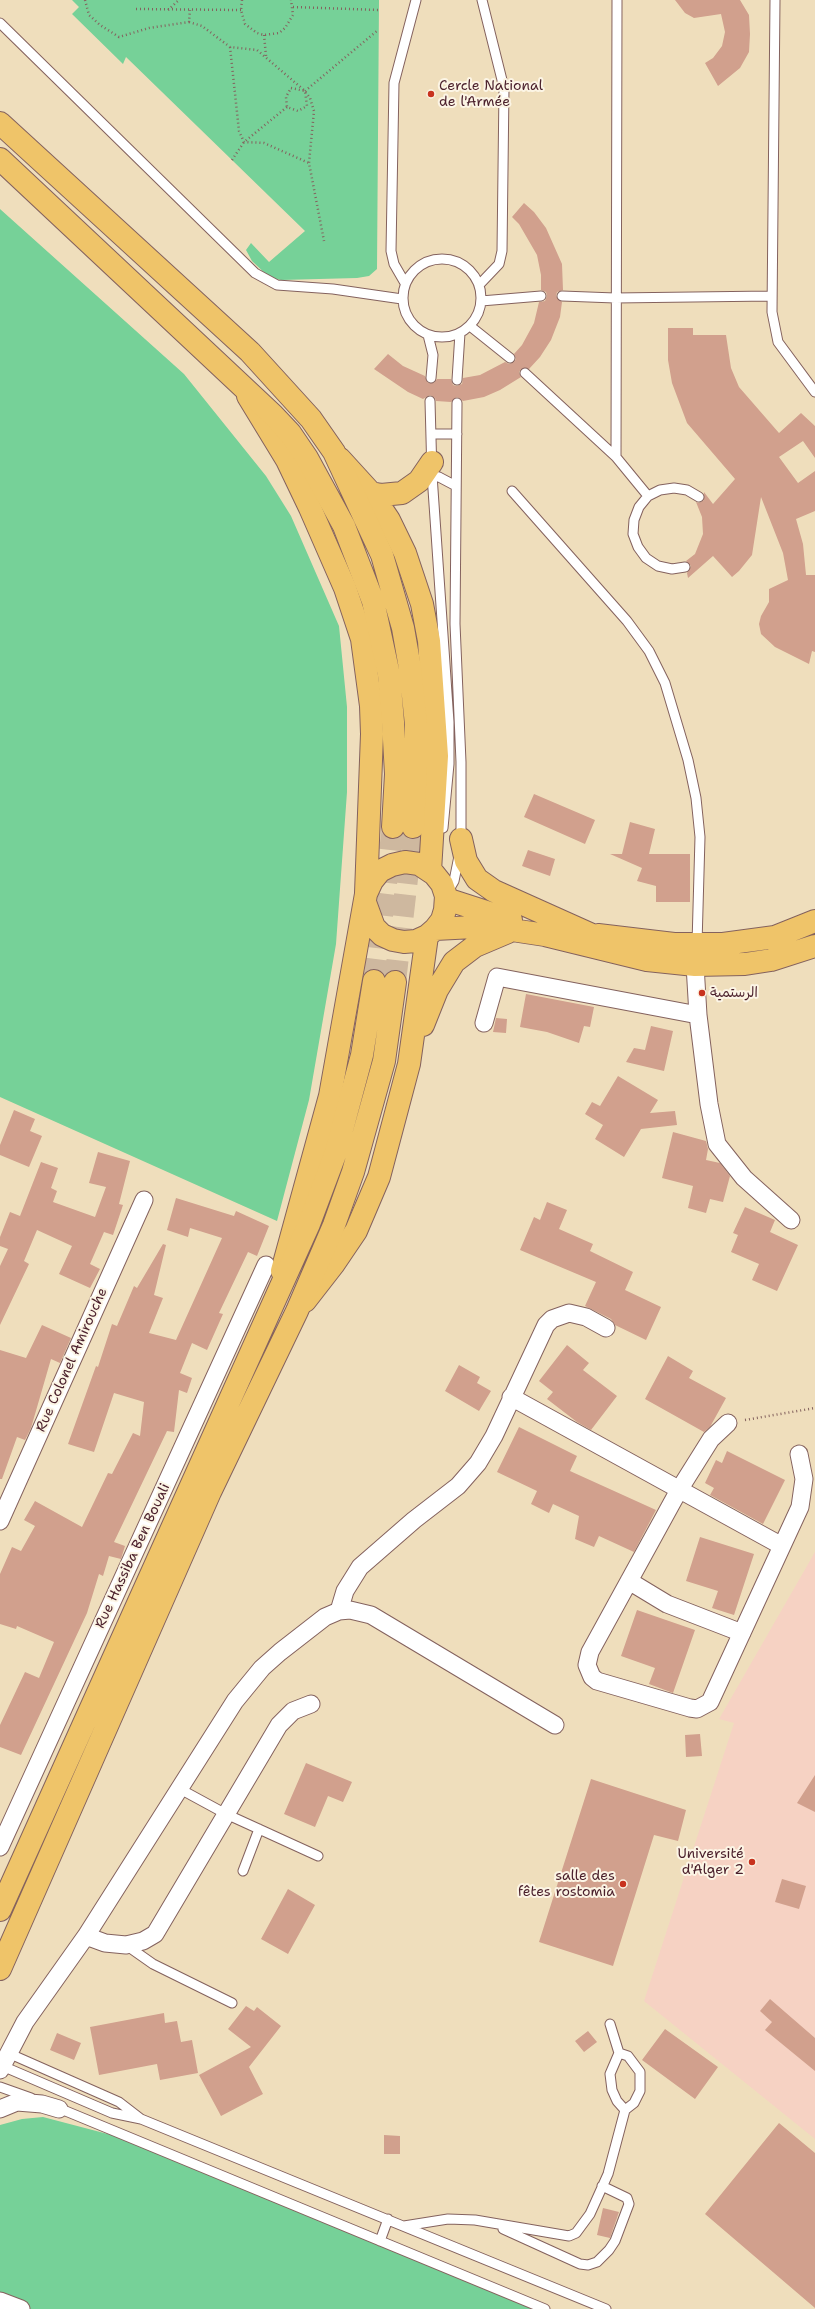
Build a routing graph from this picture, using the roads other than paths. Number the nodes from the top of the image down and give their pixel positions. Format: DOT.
graph roads {
  1 [pos="416,0"];
  2 [pos="482,0"];
  3 [pos="617,0"];
  4 [pos="775,0"];
  5 [pos="0,23"];
  6 [pos="0,123"];
  7 [pos="0,159"];
  8 [pos="405,283"];
  9 [pos="479,285"];
  10 [pos="541,296"];
  11 [pos="562,296"];
  12 [pos="771,296"];
  13 [pos="615,298"];
  14 [pos="402,299"];
  15 [pos="481,301"];
  16 [pos="470,326"];
  17 [pos="460,333"];
  18 [pos="428,335"];
  19 [pos="510,358"];
  20 [pos="525,373"];
  21 [pos="431,378"];
  22 [pos="238,380"];
  23 [pos="457,380"];
  24 [pos="815,392"];
  25 [pos="430,401"];
  26 [pos="456,402"];
  27 [pos="431,434"];
  28 [pos="457,434"];
  29 [pos="334,452"];
  30 [pos="616,457"];
  31 [pos="429,471"];
  32 [pos="456,486"];
  33 [pos="512,491"];
  34 [pos="371,493"];
  35 [pos="648,496"];
  36 [pos="699,497"];
  37 [pos="685,567"];
  38 [pos="461,839"];
  39 [pos="432,872"];
  40 [pos="446,897"];
  41 [pos="366,900"];
  42 [pos="815,921"];
  43 [pos="512,930"];
  44 [pos="431,933"];
  45 [pos="592,935"];
  46 [pos="697,944"];
  47 [pos="815,946"];
  48 [pos="695,966"];
  49 [pos="698,1015"];
  50 [pos="484,1023"];
  51 [pos="409,1064"];
  52 [pos="144,1200"];
  53 [pos="791,1220"];
  54 [pos="266,1265"];
  55 [pos="276,1294"];
  56 [pos="297,1311"];
  57 [pos="606,1328"];
  58 [pos="511,1397"];
  59 [pos="728,1423"];
  60 [pos="799,1454"];
  61 [pos="679,1490"];
  62 [pos="0,1521"];
  63 [pos="782,1546"];
  64 [pos="629,1581"];
  65 [pos="339,1611"];
  66 [pos="742,1633"];
  67 [pos="311,1704"];
  68 [pos="555,1725"];
  69 [pos="180,1789"];
  70 [pos="226,1814"];
  71 [pos="260,1829"];
  72 [pos="0,1847"];
  73 [pos="318,1856"];
  74 [pos="243,1872"];
  75 [pos="0,1910"];
  76 [pos="86,1936"];
  77 [pos="126,1945"];
  78 [pos="0,1969"];
  79 [pos="232,2003"];
  80 [pos="610,2024"];
  81 [pos="619,2053"];
  82 [pos="3,2064"];
  83 [pos="0,2087"];
  84 [pos="0,2109"];
  85 [pos="59,2109"];
  86 [pos="625,2110"];
  87 [pos="141,2119"];
  88 [pos="602,2186"];
  89 [pos="388,2219"];
  90 [pos="491,2224"];
  91 [pos="402,2226"];
  92 [pos="380,2242"];
  93 [pos="0,2301"];
  94 [pos="21,2309"];
  95 [pos="545,2309"];
  96 [pos="606,2309"];
  1 -- 8 [label="lane"];
  2 -- 9 [label="lane"];
  3 -- 13 [label="lane"];
  4 -- 12 [label="lane"];
  5 -- 14 [label="lane"];
  6 -- 29 [label="main road"];
  7 -- 22 [label="main road"];
  8 -- 9 [label="lane"];
  8 -- 14 [label="lane"];
  9 -- 15 [label="lane"];
  10 -- 15 [label="lane"];
  11 -- 13 [label="lane"];
  12 -- 13 [label="lane"];
  12 -- 24 [label="lane"];
  13 -- 30 [label="lane"];
  14 -- 18 [label="lane"];
  15 -- 16 [label="lane"];
  16 -- 17 [label="lane"];
  16 -- 19 [label="lane"];
  17 -- 18 [label="lane"];
  17 -- 23 [label="lane"];
  18 -- 21 [label="lane"];
  20 -- 30 [label="lane"];
  22 -- 29 [label="main road"];
  22 -- 41 [label="main road"];
  25 -- 27 [label="lane"];
  26 -- 28 [label="lane"];
  27 -- 28 [label="lane"];
  27 -- 31 [label="lane"];
  28 -- 32 [label="lane"];
  29 -- 34 [label="main road"];
  30 -- 35 [label="lane"];
  31 -- 32 [label="lane"];
  31 -- 34 [label="main road"];
  31 -- 39 [label="lane"];
  32 -- 38 [label="lane"];
  33 -- 46 [label="lane"];
  34 -- 39 [label="main road"];
  35 -- 36 [label="lane"];
  35 -- 37 [label="lane"];
  38 -- 40 [label="lane"];
  38 -- 45 [label="main road"];
  39 -- 40 [label="main road"];
  39 -- 41 [label="main road"];
  40 -- 44 [label="main road"];
  40 -- 45 [label="main road"];
  41 -- 44 [label="main road"];
  41 -- 55 [label="main road"];
  42 -- 46 [label="main road"];
  43 -- 44 [label="main road"];
  43 -- 48 [label="main road"];
  43 -- 51 [label="main road"];
  44 -- 51 [label="main road"];
  45 -- 46 [label="main road"];
  47 -- 48 [label="main road"];
  48 -- 49 [label="street"];
  49 -- 50 [label="street"];
  49 -- 53 [label="street"];
  51 -- 56 [label="main road"];
  52 -- 62 [label="street, Rue Colonel Amirouche"];
  54 -- 72 [label="street, Rue Hassiba Ben Bouali"];
  55 -- 56 [label="main road"];
  55 -- 75 [label="main road"];
  56 -- 78 [label="main road"];
  57 -- 58 [label="street"];
  58 -- 61 [label="street"];
  58 -- 65 [label="street"];
  59 -- 61 [label="street"];
  60 -- 63 [label="street"];
  61 -- 63 [label="street"];
  61 -- 64 [label="street"];
  63 -- 66 [label="street"];
  64 -- 66 [label="street"];
  64 -- 66 [label="street"];
  65 -- 68 [label="street"];
  65 -- 69 [label="street"];
  67 -- 70 [label="street"];
  69 -- 70 [label="lane"];
  69 -- 76 [label="street"];
  70 -- 71 [label="lane"];
  70 -- 77 [label="street"];
  71 -- 73 [label="lane"];
  71 -- 74 [label="lane"];
  76 -- 77 [label="street"];
  76 -- 82 [label="street"];
  77 -- 79 [label="lane"];
  80 -- 81 [label="lane"];
  81 -- 86 [label="lane"];
  81 -- 86 [label="lane"];
  82 -- 87 [label="lane"];
  82 -- 87 [label="lane"];
  83 -- 85 [label="lane"];
  84 -- 85 [label="street"];
  85 -- 92 [label="lane"];
  86 -- 88 [label="lane"];
  87 -- 89 [label="lane"];
  88 -- 90 [label="lane"];
  88 -- 90 [label="lane"];
  89 -- 91 [label="lane"];
  89 -- 92 [label="lane"];
  90 -- 91 [label="lane"];
  91 -- 96 [label="lane"];
  92 -- 95 [label="lane"];
  93 -- 94 [label="street"];
}
